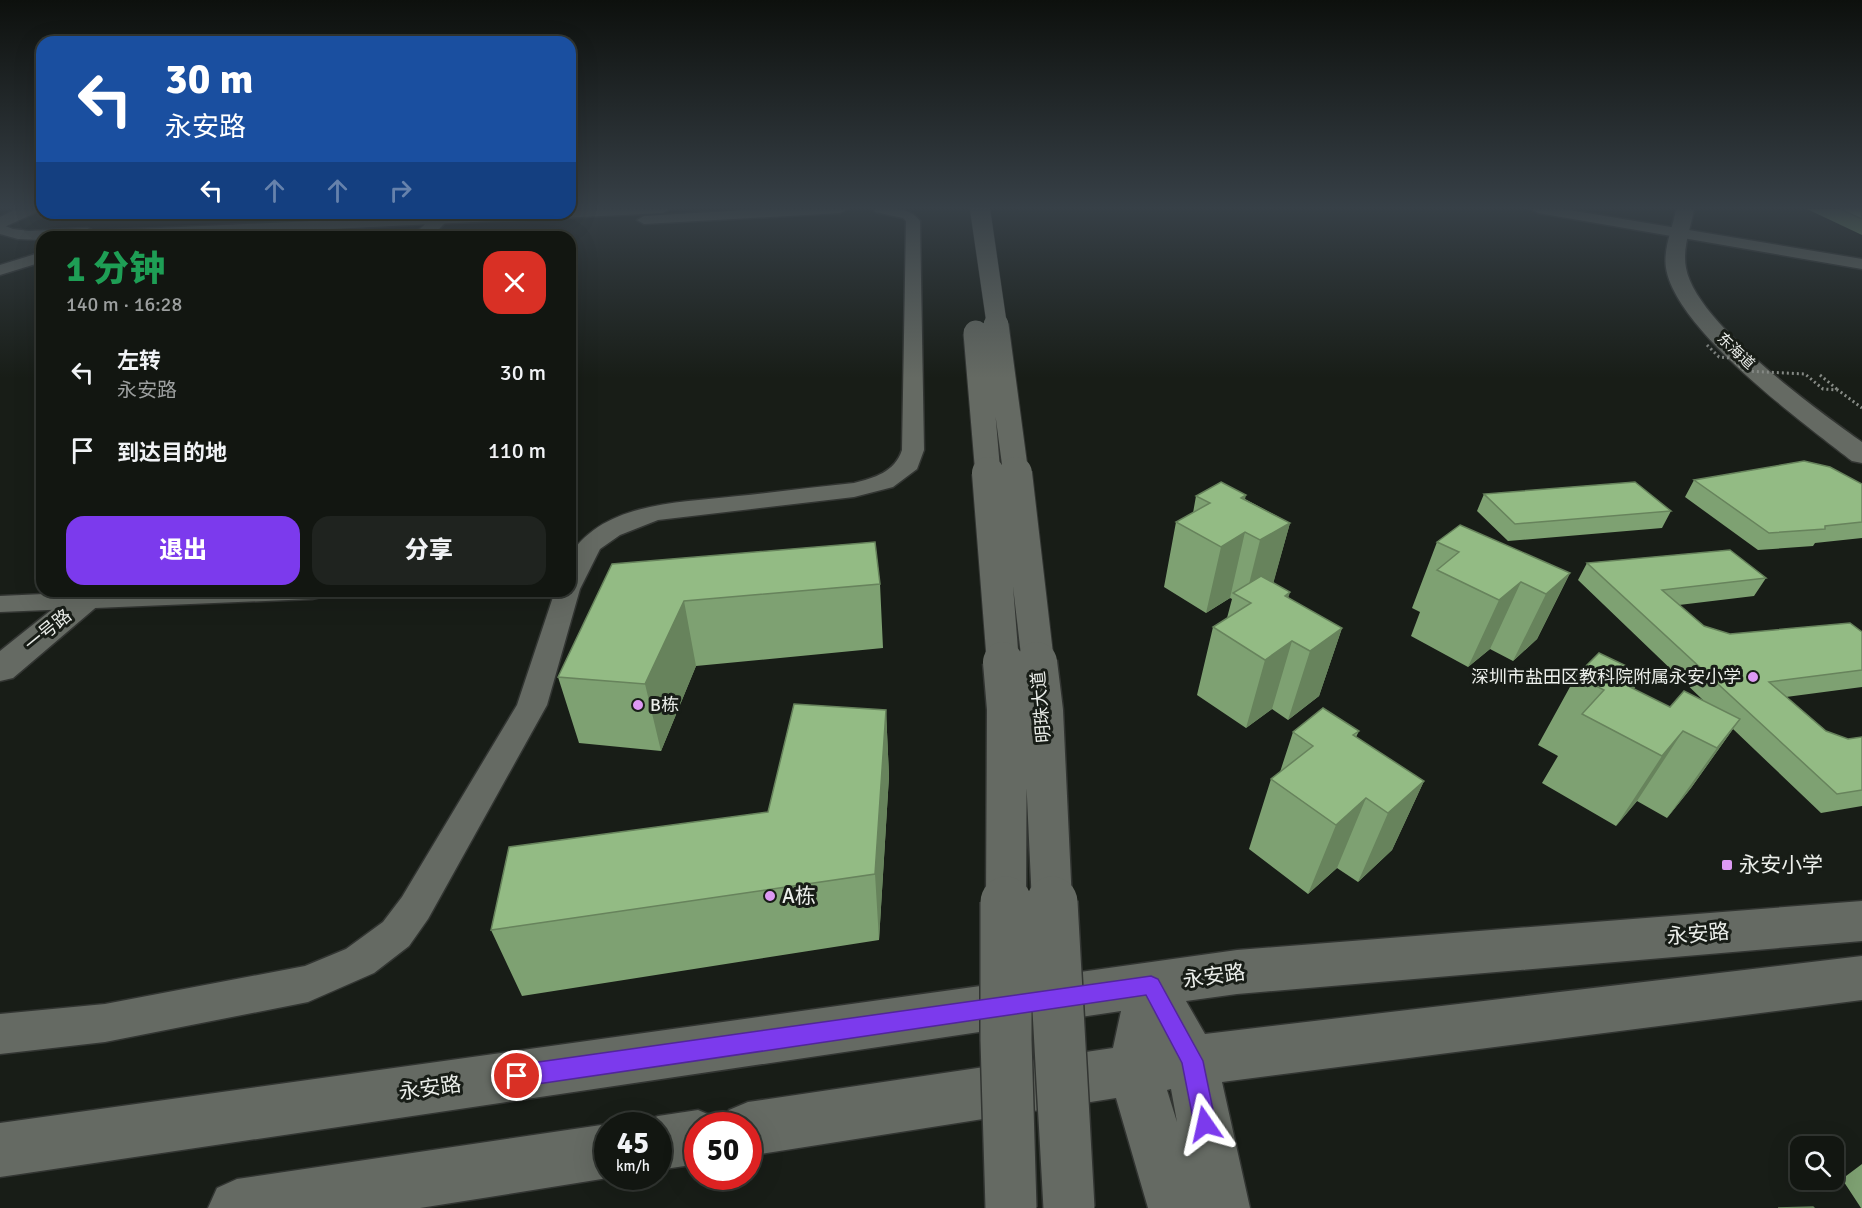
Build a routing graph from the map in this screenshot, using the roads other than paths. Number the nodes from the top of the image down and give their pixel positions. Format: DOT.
graph roads {
  1 [pos="15,265"];
  2 [pos="913,265"];
  3 [pos="969,265"];
  4 [pos="988,265"];
  5 [pos="1681,265"];
  6 [pos="1699,265"];
  7 [pos="0,270"];
  8 [pos="1862,437"];
  9 [pos="1862,455"];
  10 [pos="576,565"];
  11 [pos="79,597"];
  12 [pos="89,597"];
  13 [pos="566,597"];
  14 [pos="0,604"];
  15 [pos="0,669"];
  16 [pos="1862,921"];
  17 [pos="1862,978"];
  18 [pos="1151,986"];
  19 [pos="0,1034"];
  20 [pos="1192,1061"];
  21 [pos="1134,1070"];
  22 [pos="762,1127"];
  23 [pos="0,1150"];
  24 [pos="594,1153"];
  25 [pos="237,1208"];
  26 [pos="1011,1208"];
  27 [pos="1069,1208"];
  28 [pos="1177,1208"];
  29 [pos="1221,1208"];
  1 -- 7 [label="street"];
  2 -- 10 [label="street"];
  3 -- 26 [label="street, 明珠大道, bridge"];
  4 -- 27 [label="street, 明珠大道, bridge"];
  5 -- 9 [label="street, 东海道"];
  6 -- 8 [label="street, 东海道"];
  11 -- 14 [label="street"];
  12 -- 15 [label="street, 一号路"];
  13 -- 19 [label="street"];
  16 -- 18 [label="street, 永安路"];
  17 -- 20 [label="street"];
  18 -- 20 [label="street"];
  18 -- 21 [label="street"];
  18 -- 23 [label="street, 永安路"];
  20 -- 21 [label="street"];
  20 -- 29 [label="street"];
  21 -- 22 [label="street"];
  21 -- 28 [label="street"];
  24 -- 25 [label="street"];
}
